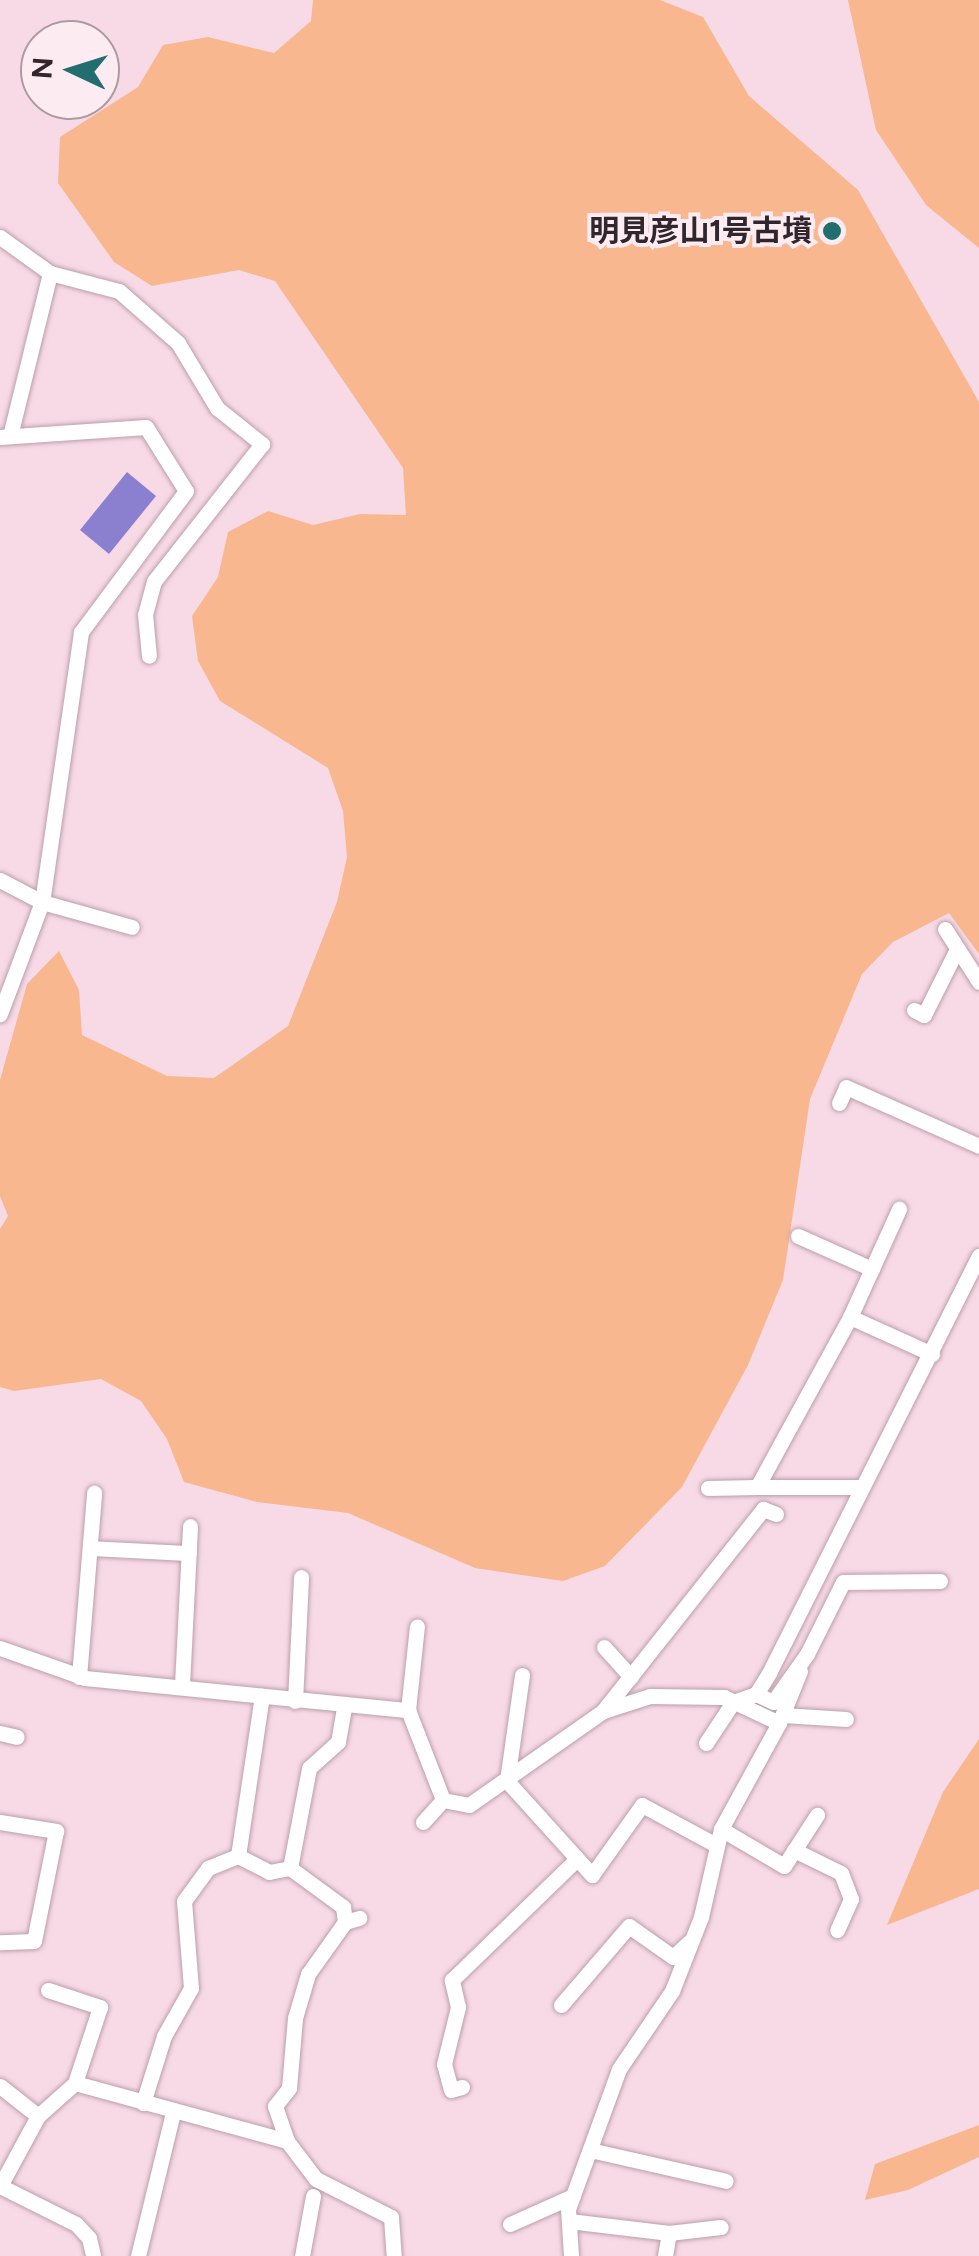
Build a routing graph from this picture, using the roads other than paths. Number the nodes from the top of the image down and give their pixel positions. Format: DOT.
graph roads {
  1 [pos="0,237"];
  2 [pos="50,273"];
  3 [pos="5,437"];
  4 [pos="149,656"];
  5 [pos="0,880"];
  6 [pos="42,902"];
  7 [pos="132,927"];
  8 [pos="945,929"];
  9 [pos="957,948"];
  10 [pos="979,982"];
  11 [pos="914,1010"];
  12 [pos="0,1014"];
  13 [pos="839,1103"];
  14 [pos="979,1146"];
  15 [pos="899,1209"];
  16 [pos="798,1236"];
  17 [pos="979,1256"];
  18 [pos="872,1269"];
  19 [pos="850,1317"];
  20 [pos="932,1354"];
  21 [pos="756,1487"];
  22 [pos="862,1487"];
  23 [pos="708,1488"];
  24 [pos="94,1493"];
  25 [pos="776,1514"];
  26 [pos="190,1526"];
  27 [pos="90,1548"];
  28 [pos="189,1553"];
  29 [pos="301,1578"];
  30 [pos="940,1581"];
  31 [pos="417,1626"];
  32 [pos="0,1648"];
  33 [pos="604,1648"];
  34 [pos="807,1654"];
  35 [pos="522,1675"];
  36 [pos="79,1677"];
  37 [pos="632,1677"];
  38 [pos="182,1686"];
  39 [pos="756,1694"];
  40 [pos="262,1696"];
  41 [pos="295,1701"];
  42 [pos="732,1702"];
  43 [pos="344,1708"];
  44 [pos="408,1710"];
  45 [pos="603,1711"];
  46 [pos="781,1719"];
  47 [pos="846,1720"];
  48 [pos="706,1744"];
  49 [pos="507,1781"];
  50 [pos="443,1800"];
  51 [pos="817,1814"];
  52 [pos="0,1822"];
  53 [pos="423,1822"];
  54 [pos="721,1829"];
  55 [pos="716,1845"];
  56 [pos="794,1850"];
  57 [pos="238,1856"];
  58 [pos="577,1859"];
  59 [pos="290,1868"];
  60 [pos="837,1930"];
  61 [pos="692,1939"];
  62 [pos="0,1942"];
  63 [pos="48,1990"];
  64 [pos="561,2006"];
  65 [pos="74,2083"];
  66 [pos="0,2086"];
  67 [pos="462,2086"];
  68 [pos="143,2104"];
  69 [pos="174,2112"];
  70 [pos="38,2116"];
  71 [pos="288,2141"];
  72 [pos="590,2150"];
  73 [pos="726,2180"];
  74 [pos="0,2186"];
  75 [pos="313,2196"];
  76 [pos="573,2196"];
  77 [pos="569,2221"];
  78 [pos="510,2224"];
  79 [pos="721,2227"];
  80 [pos="669,2233"];
  81 [pos="93,2256"];
  82 [pos="138,2256"];
  83 [pos="302,2256"];
  84 [pos="394,2256"];
  85 [pos="571,2256"];
  86 [pos="665,2256"];
  1 -- 2 [label="street"];
  2 -- 3 [label="street"];
  2 -- 4 [label="street"];
  3 -- 6 [label="street"];
  5 -- 6 [label="street"];
  6 -- 7 [label="street"];
  6 -- 12 [label="street"];
  8 -- 9 [label="street"];
  9 -- 10 [label="street"];
  9 -- 11 [label="street"];
  13 -- 14 [label="street"];
  15 -- 18 [label="street"];
  16 -- 18 [label="street"];
  17 -- 20 [label="street"];
  18 -- 19 [label="street"];
  19 -- 20 [label="street"];
  19 -- 21 [label="street"];
  20 -- 22 [label="street"];
  21 -- 22 [label="street"];
  21 -- 23 [label="street"];
  22 -- 39 [label="street"];
  24 -- 27 [label="street"];
  25 -- 37 [label="street"];
  26 -- 28 [label="street"];
  27 -- 28 [label="street"];
  27 -- 36 [label="street"];
  28 -- 38 [label="street"];
  29 -- 41 [label="street"];
  30 -- 34 [label="street"];
  31 -- 44 [label="street"];
  32 -- 36 [label="street"];
  33 -- 37 [label="street"];
  34 -- 39 [label="street"];
  34 -- 46 [label="street"];
  35 -- 49 [label="street"];
  36 -- 38 [label="street"];
  37 -- 45 [label="street"];
  38 -- 40 [label="street"];
  39 -- 42 [label="street"];
  40 -- 41 [label="street"];
  40 -- 57 [label="street"];
  41 -- 43 [label="street"];
  42 -- 45 [label="street"];
  42 -- 46 [label="street"];
  42 -- 48 [label="street"];
  43 -- 44 [label="street"];
  43 -- 59 [label="street"];
  44 -- 50 [label="street"];
  45 -- 49 [label="street"];
  46 -- 47 [label="street"];
  46 -- 54 [label="street"];
  49 -- 50 [label="street"];
  49 -- 58 [label="street"];
  50 -- 53 [label="street"];
  51 -- 56 [label="street"];
  52 -- 62 [label="street"];
  54 -- 55 [label="street"];
  54 -- 56 [label="street"];
  55 -- 58 [label="street"];
  55 -- 61 [label="street"];
  56 -- 60 [label="street"];
  57 -- 59 [label="street"];
  57 -- 68 [label="street"];
  58 -- 67 [label="street"];
  59 -- 71 [label="street"];
  61 -- 64 [label="street"];
  61 -- 72 [label="street"];
  63 -- 65 [label="street"];
  65 -- 68 [label="street"];
  65 -- 70 [label="street"];
  66 -- 70 [label="street"];
  68 -- 69 [label="street"];
  69 -- 71 [label="street"];
  69 -- 82 [label="street"];
  70 -- 74 [label="street"];
  71 -- 84 [label="street"];
  72 -- 73 [label="street"];
  72 -- 76 [label="street"];
  74 -- 81 [label="street"];
  75 -- 83 [label="street"];
  76 -- 77 [label="street"];
  76 -- 78 [label="street"];
  77 -- 80 [label="street"];
  77 -- 85 [label="street"];
  79 -- 80 [label="street"];
  80 -- 86 [label="street"];
}
